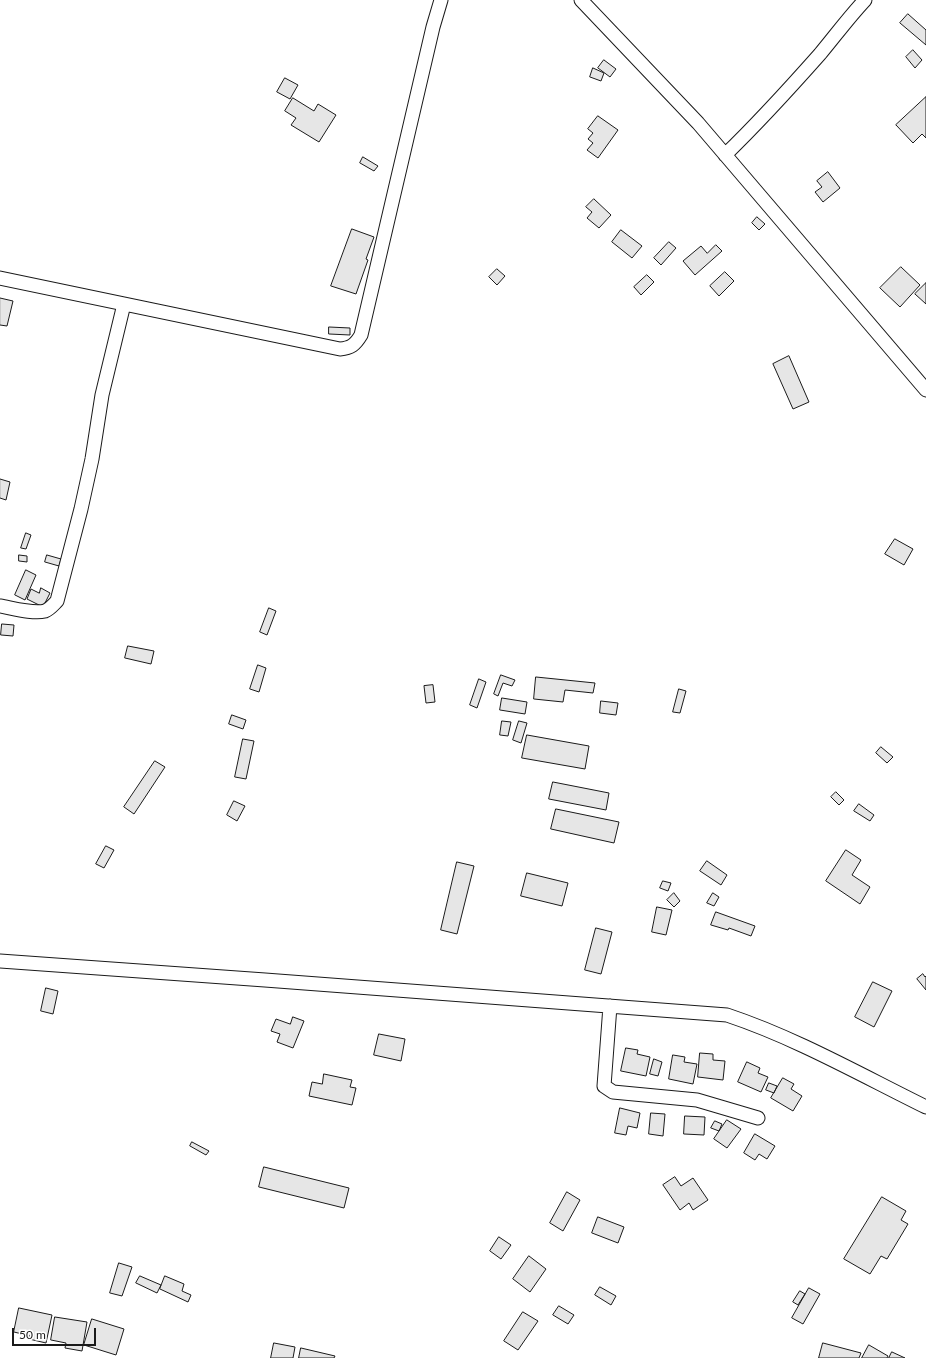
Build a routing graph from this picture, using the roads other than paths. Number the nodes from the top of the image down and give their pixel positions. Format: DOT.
graph roads {
  1 [pos="441,0"];
  2 [pos="581,0"];
  3 [pos="865,0"];
  4 [pos="725,155"];
  5 [pos="0,278"];
  6 [pos="124,304"];
  7 [pos="926,390"];
  8 [pos="0,606"];
  9 [pos="0,961"];
  10 [pos="610,1006"];
  11 [pos="926,1107"];
  12 [pos="758,1118"];
  1 -- 6 [label="street"];
  2 -- 4 [label="street"];
  3 -- 4 [label="street"];
  4 -- 7 [label="street"];
  5 -- 6 [label="street"];
  6 -- 8 [label="street"];
  9 -- 10 [label="street"];
  10 -- 11 [label="street"];
  10 -- 12 [label="street"];
}
